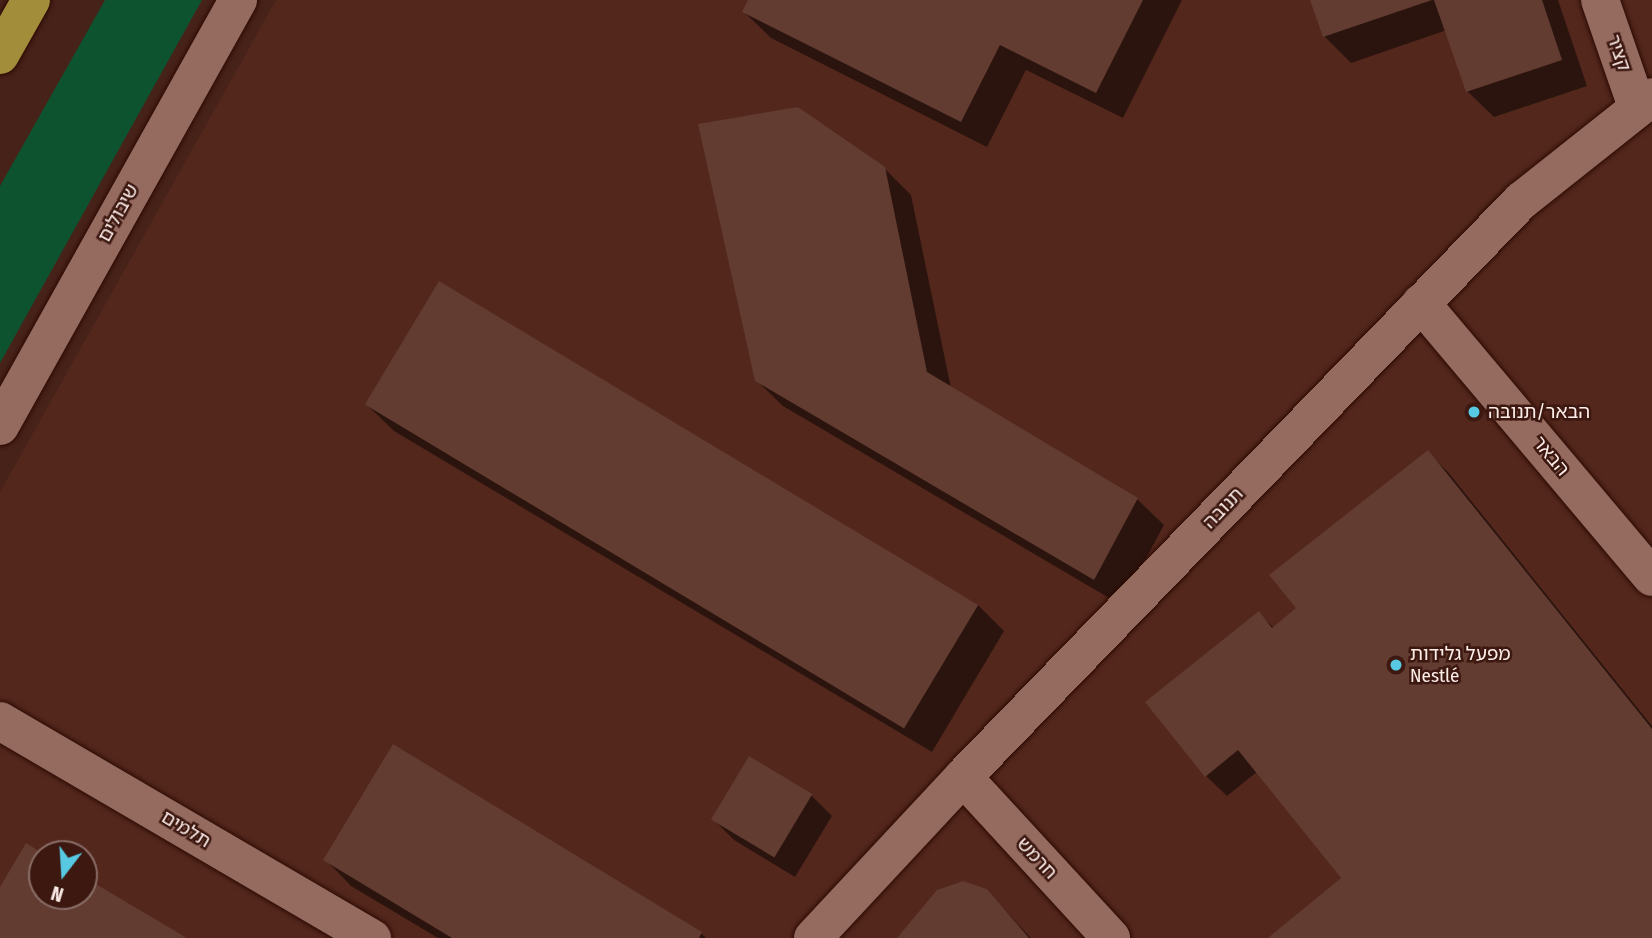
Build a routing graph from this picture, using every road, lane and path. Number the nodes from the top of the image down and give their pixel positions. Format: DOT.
graph roads {
  1 [pos="32,0"];
  2 [pos="238,0"];
  3 [pos="1600,0"];
  4 [pos="0,55"];
  5 [pos="1644,102"];
  6 [pos="1421,303"];
  7 [pos="0,426"];
  8 [pos="1652,578"];
  9 [pos="0,720"];
  10 [pos="963,777"];
  11 [pos="372,938"];
  12 [pos="813,938"];
  13 [pos="1111,938"];
  1 -- 4 [label="highway"];
  2 -- 7 [label="street, שיבולים"];
  3 -- 5 [label="street, קציר"];
  5 -- 6 [label="street, תנובה"];
  6 -- 8 [label="street, הבאר"];
  6 -- 10 [label="street, תנובה"];
  9 -- 11 [label="street, תלמים"];
  10 -- 12 [label="street, תנובה"];
  10 -- 13 [label="street, חרמש"];
}
